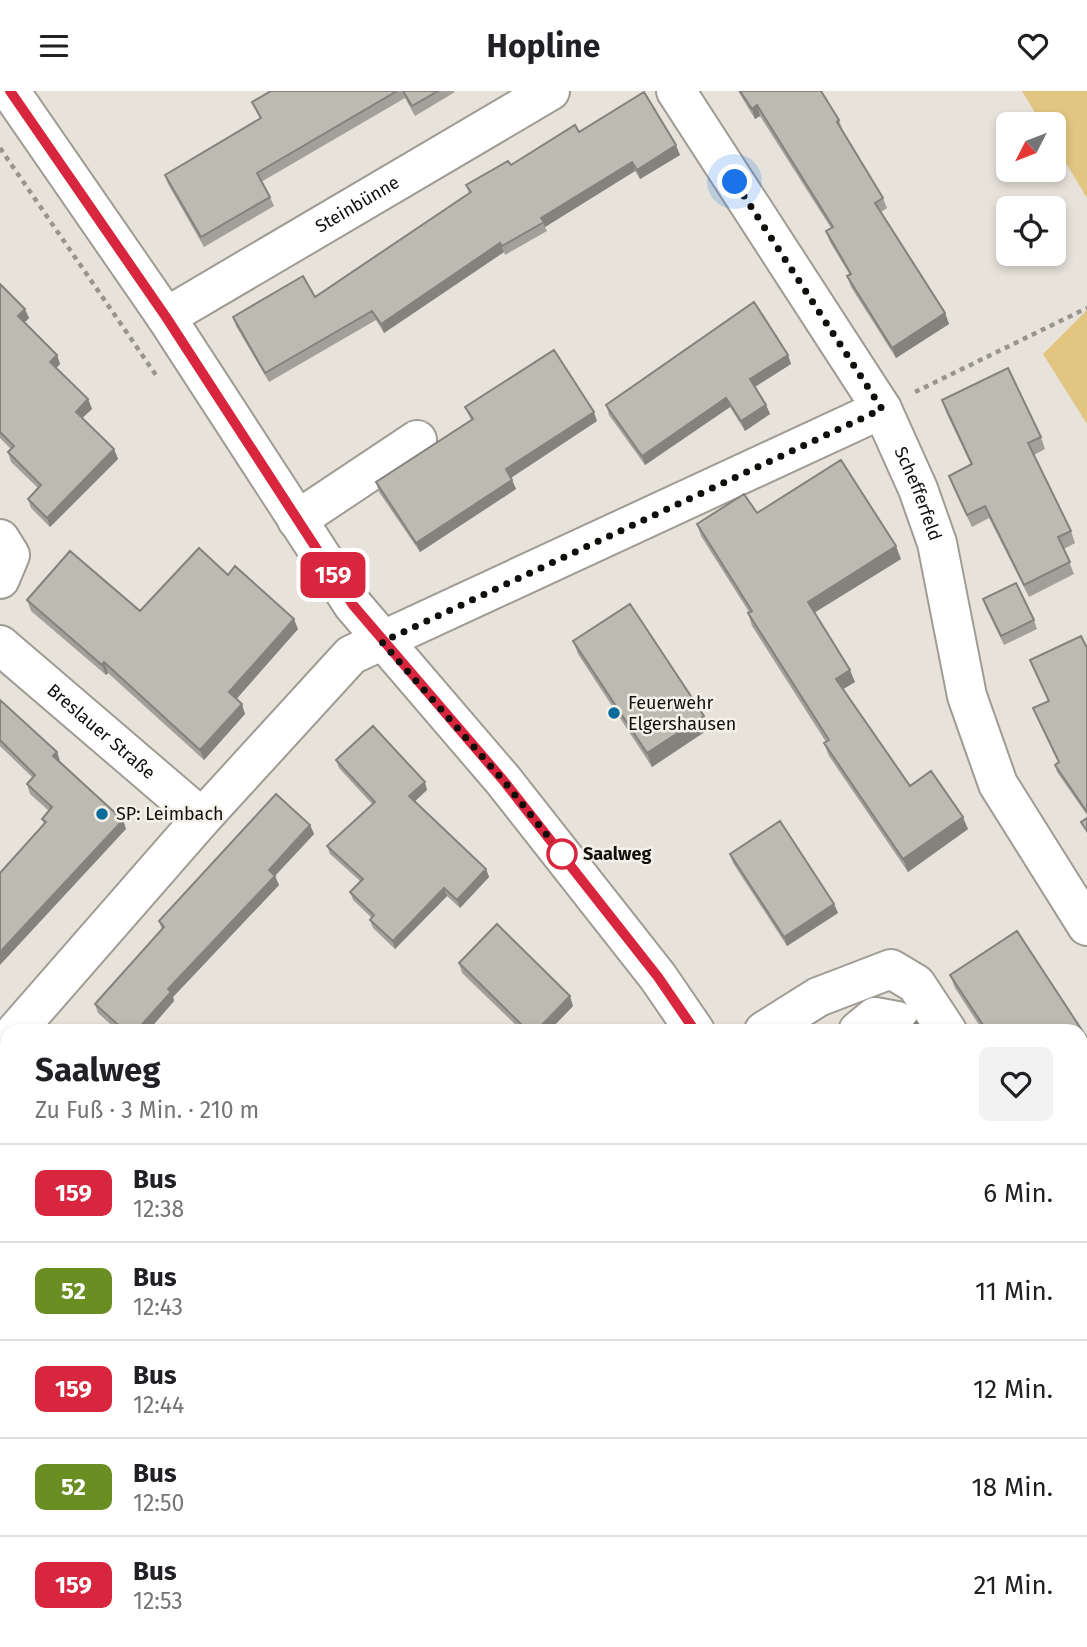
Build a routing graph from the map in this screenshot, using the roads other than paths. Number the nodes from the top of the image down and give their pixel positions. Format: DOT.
graph roads {
  1 [pos="10,91"];
  2 [pos="550,91"];
  3 [pos="676,91"];
  4 [pos="166,317"];
  5 [pos="882,409"];
  6 [pos="417,440"];
  7 [pos="297,520"];
  8 [pos="0,539"];
  9 [pos="0,579"];
  10 [pos="382,642"];
  11 [pos="0,645"];
  12 [pos="202,818"];
  13 [pos="1087,926"];
  14 [pos="897,1021"];
  15 [pos="36,1024"];
  16 [pos="690,1024"];
  17 [pos="775,1024"];
  18 [pos="866,1024"];
  19 [pos="942,1024"];
  1 -- 4 [label="street"];
  2 -- 4 [label="street, Steinbünne"];
  3 -- 5 [label="street, Schefferfeld"];
  4 -- 7 [label="street"];
  5 -- 10 [label="street"];
  5 -- 13 [label="street, Schefferfeld"];
  6 -- 7 [label="street"];
  7 -- 10 [label="street"];
  8 -- 9 [label="street"];
  10 -- 12 [label="street"];
  10 -- 16 [label="street"];
  11 -- 12 [label="street, Breslauer Straße"];
  12 -- 15 [label="street"];
  14 -- 18 [label="street"];
  17 -- 19 [label="street"];
}
